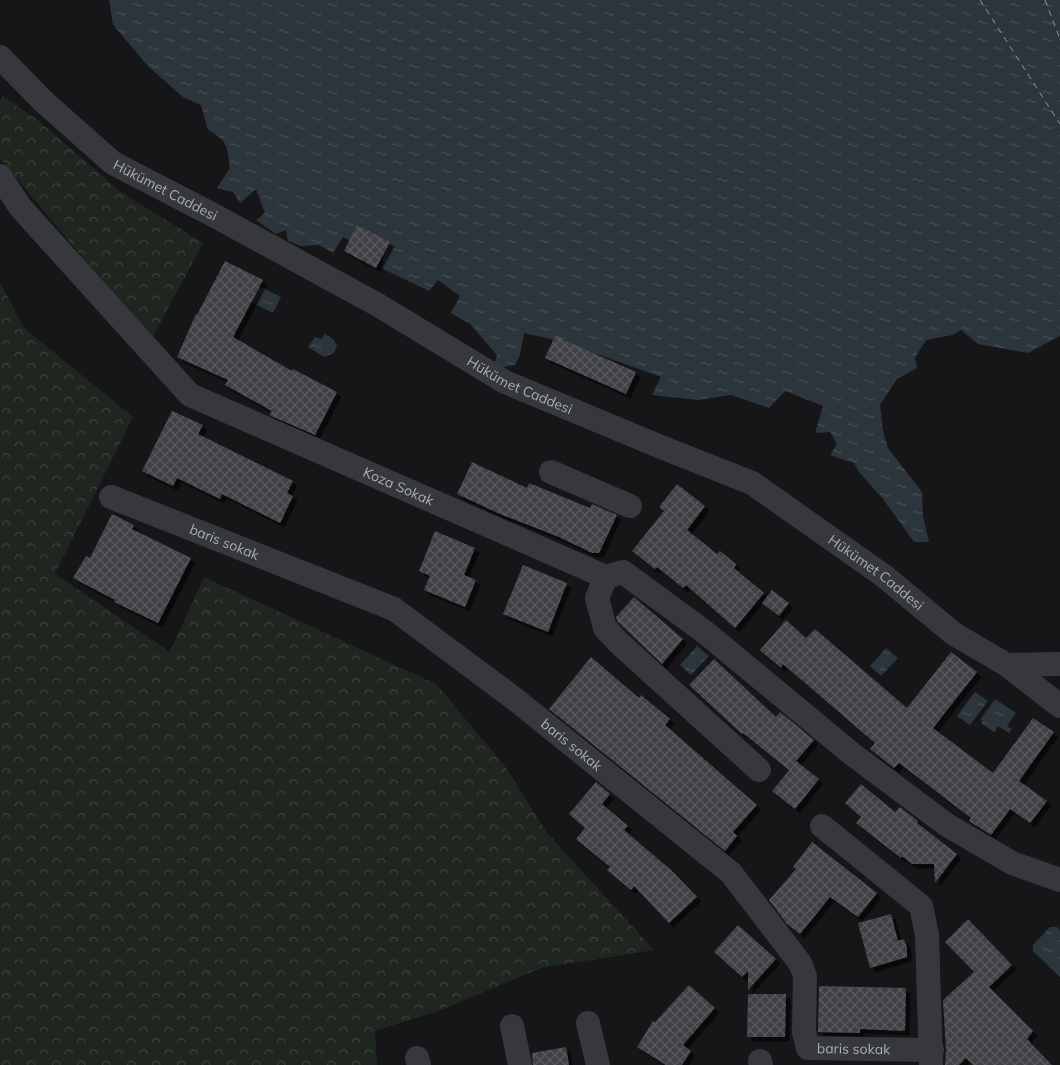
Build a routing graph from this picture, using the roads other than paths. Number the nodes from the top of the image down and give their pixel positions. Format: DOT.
graph roads {
  1 [pos="0,57"];
  2 [pos="0,176"];
  3 [pos="551,472"];
  4 [pos="111,497"];
  5 [pos="630,506"];
  6 [pos="606,577"];
  7 [pos="1060,664"];
  8 [pos="1007,665"];
  9 [pos="1060,706"];
  10 [pos="759,770"];
  11 [pos="822,826"];
  12 [pos="1060,880"];
  13 [pos="588,1023"];
  14 [pos="512,1026"];
  15 [pos="866,1057"];
  16 [pos="932,1057"];
  17 [pos="520,1065"];
  18 [pos="598,1065"];
  1 -- 8 [label="street, Hükümet Caddesi"];
  2 -- 6 [label="street, Koza Sokak"];
  3 -- 5 [label="street"];
  4 -- 15 [label="street, baris sokak"];
  6 -- 10 [label="street"];
  6 -- 12 [label="street"];
  7 -- 8 [label="street"];
  8 -- 9 [label="street, Hükümet Caddesi"];
  11 -- 16 [label="street"];
  13 -- 18 [label="street"];
  14 -- 17 [label="street"];
  15 -- 16 [label="street, baris sokak"];
}
